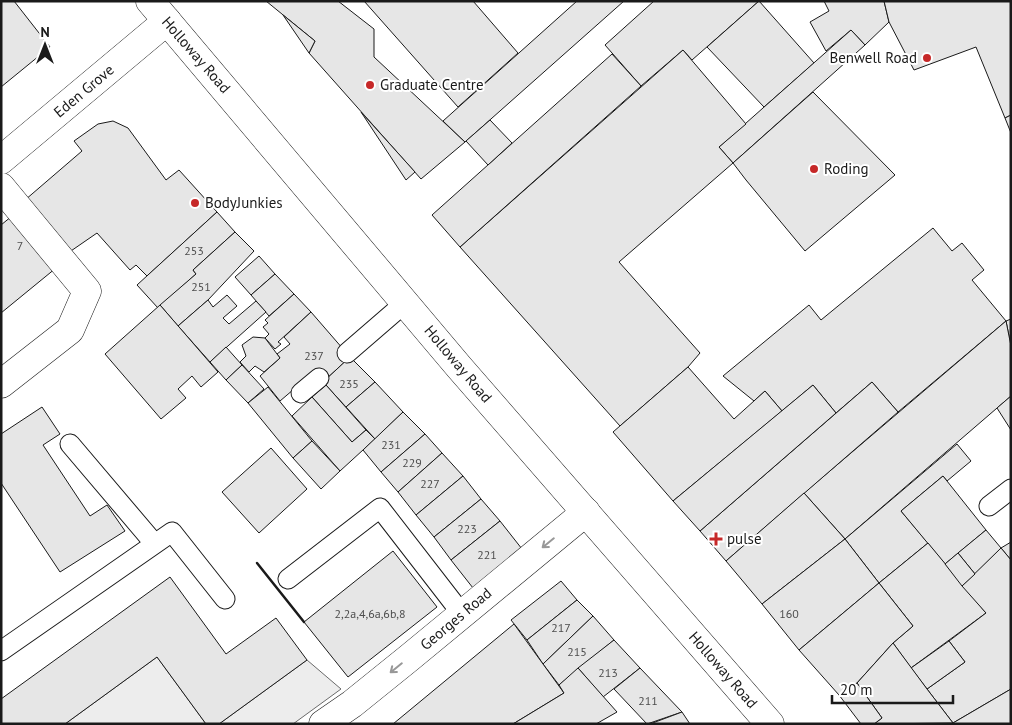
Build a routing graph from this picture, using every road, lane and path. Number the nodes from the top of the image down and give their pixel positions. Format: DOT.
graph roads {
  1 [pos="158,11"];
  2 [pos="1,160"];
  3 [pos="1,188"];
  4 [pos="406,302"];
  5 [pos="347,353"];
  6 [pos="319,378"];
  7 [pos="1,384"];
  8 [pos="301,393"];
  9 [pos="70,444"];
  10 [pos="1011,489"];
  11 [pos="989,506"];
  12 [pos="586,512"];
  13 [pos="154,543"];
  14 [pos="288,578"];
  15 [pos="225,599"];
  16 [pos="462,614"];
  17 [pos="1,651"];
  18 [pos="323,724"];
  19 [pos="770,724"];
  1 -- 2 [label="main road, Eden Grove"];
  1 -- 4 [label="main road, Holloway Road"];
  3 -- 7 [label="main road"];
  4 -- 5 [label="lane"];
  4 -- 12 [label="main road, Holloway Road"];
  6 -- 8 [label="lane"];
  9 -- 13 [label="lane"];
  10 -- 11 [label="lane"];
  12 -- 16 [label="main road, Georges Road, one-way"];
  12 -- 19 [label="main road, Holloway Road"];
  13 -- 15 [label="lane"];
  13 -- 17 [label="lane"];
  14 -- 16 [label="lane"];
  16 -- 18 [label="main road, Georges Road, one-way"];
}
